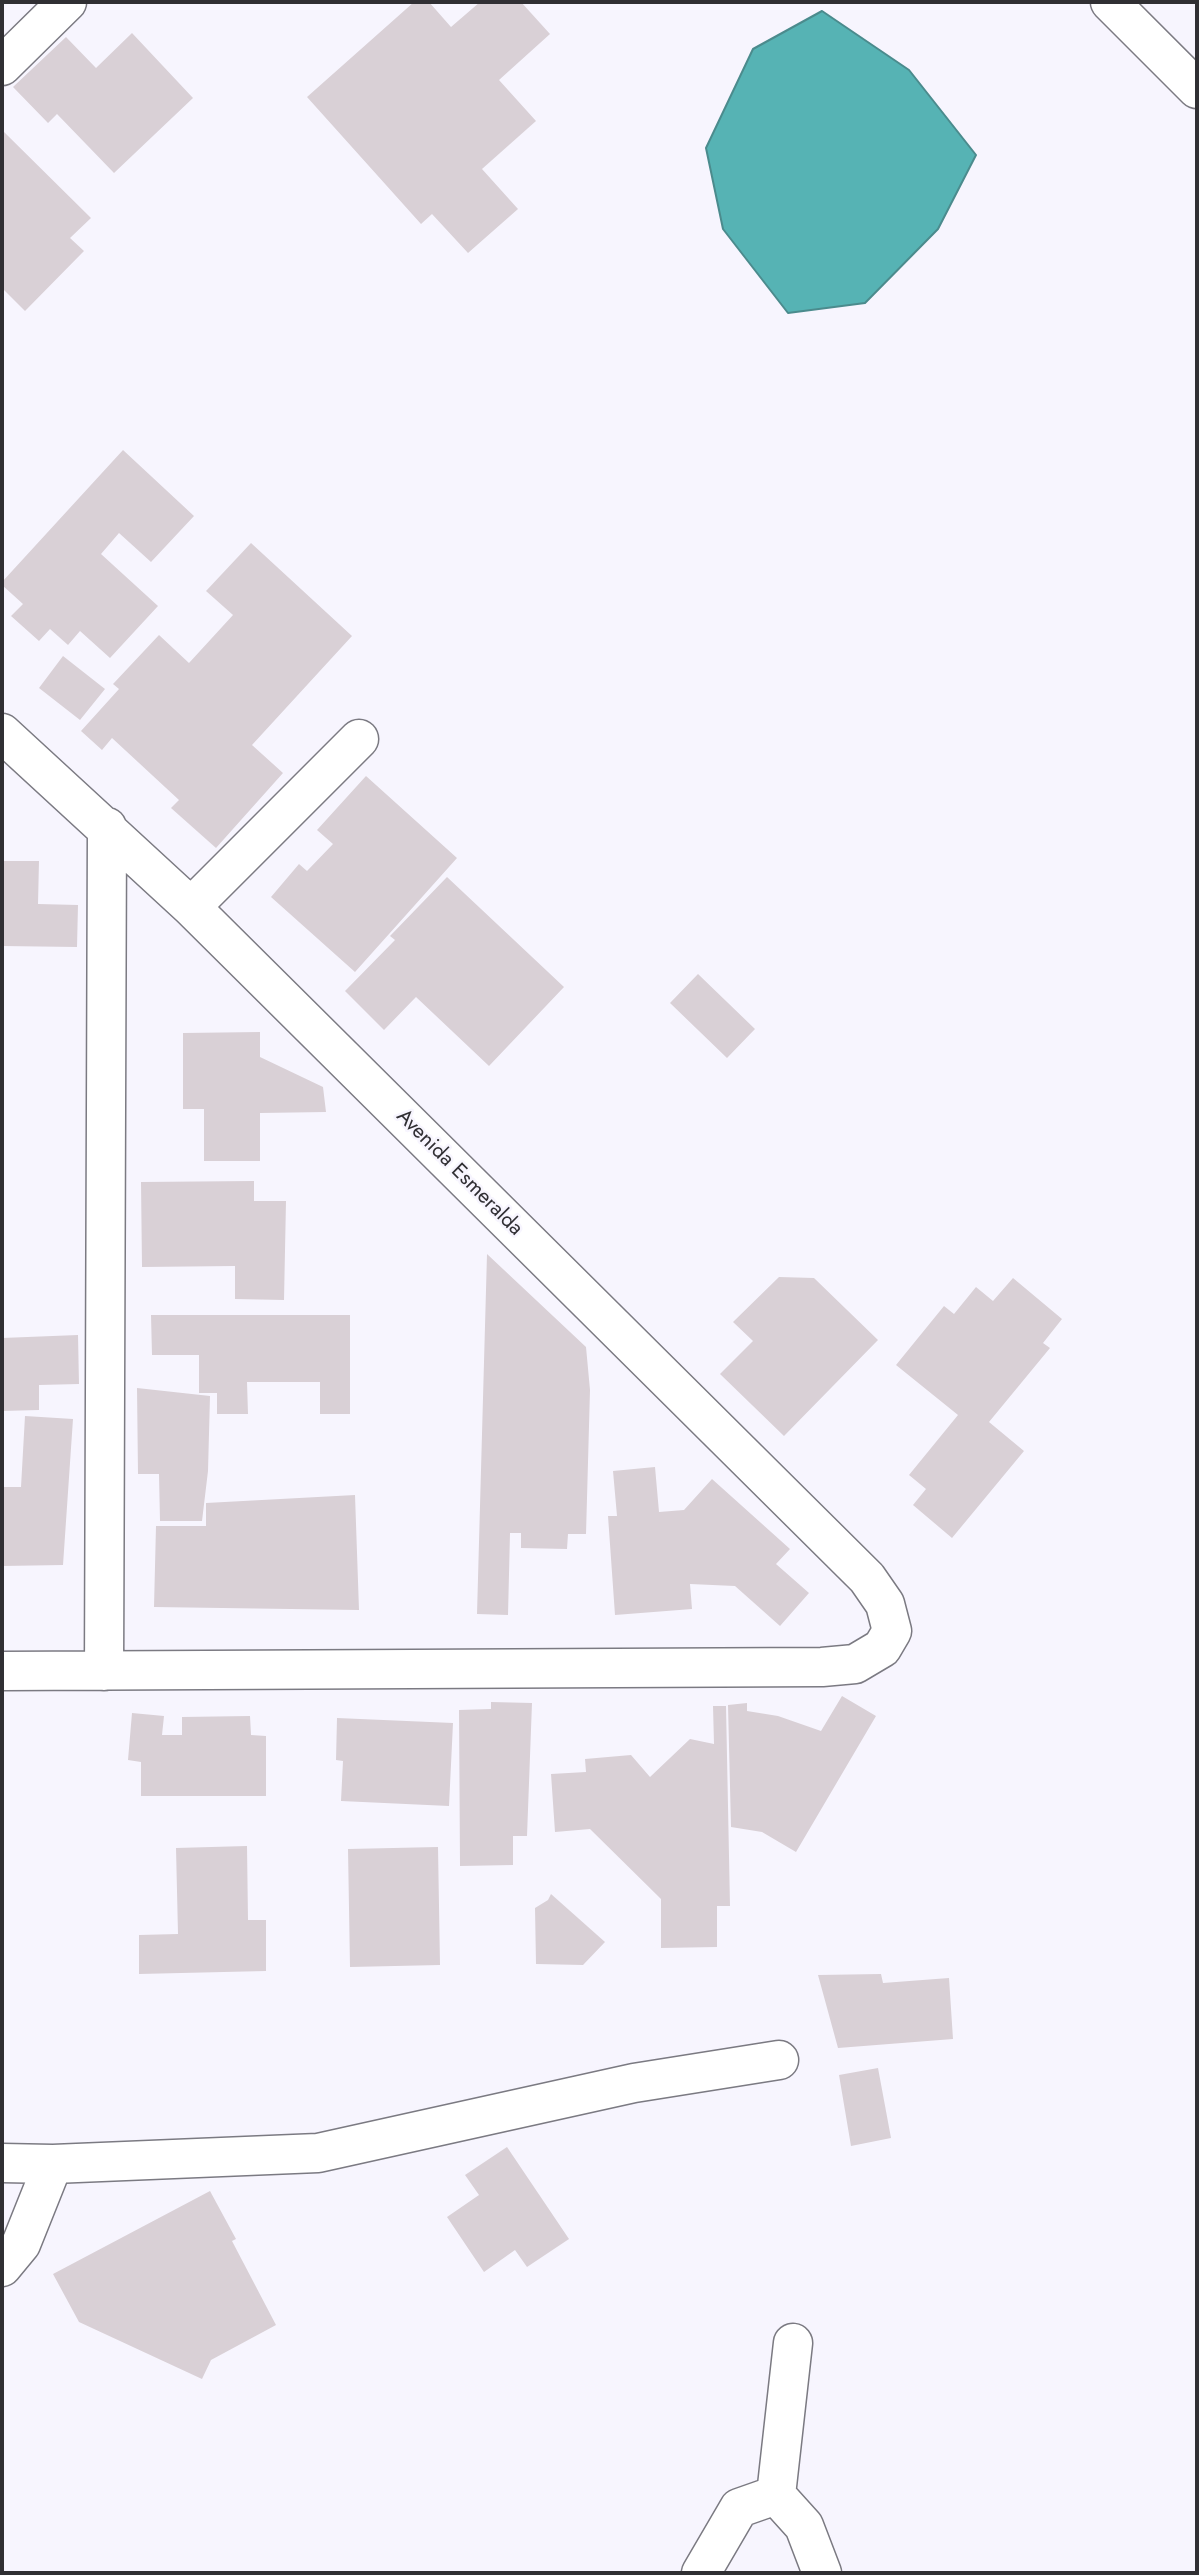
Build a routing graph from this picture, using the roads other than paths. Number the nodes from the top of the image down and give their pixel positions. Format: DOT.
graph roads {
  1 [pos="67,2"];
  2 [pos="1110,2"];
  3 [pos="2,66"];
  4 [pos="1197,89"];
  5 [pos="2,733"];
  6 [pos="359,739"];
  7 [pos="107,827"];
  8 [pos="191,907"];
  9 [pos="2,1671"];
  10 [pos="104,1671"];
  11 [pos="779,2060"];
  12 [pos="2,2164"];
  13 [pos="53,2164"];
  14 [pos="2,2267"];
  15 [pos="793,2343"];
  16 [pos="776,2495"];
  17 [pos="701,2573"];
  18 [pos="822,2573"];
  1 -- 3 [label="street"];
  2 -- 4 [label="street"];
  5 -- 7 [label="street, Avenida Esmeralda"];
  6 -- 8 [label="street"];
  7 -- 8 [label="street, Avenida Esmeralda"];
  7 -- 10 [label="street"];
  8 -- 10 [label="street, Avenida Esmeralda"];
  9 -- 10 [label="street"];
  11 -- 13 [label="street"];
  12 -- 13 [label="street"];
  13 -- 14 [label="street"];
  15 -- 16 [label="street"];
  16 -- 17 [label="street"];
  16 -- 18 [label="street"];
}
